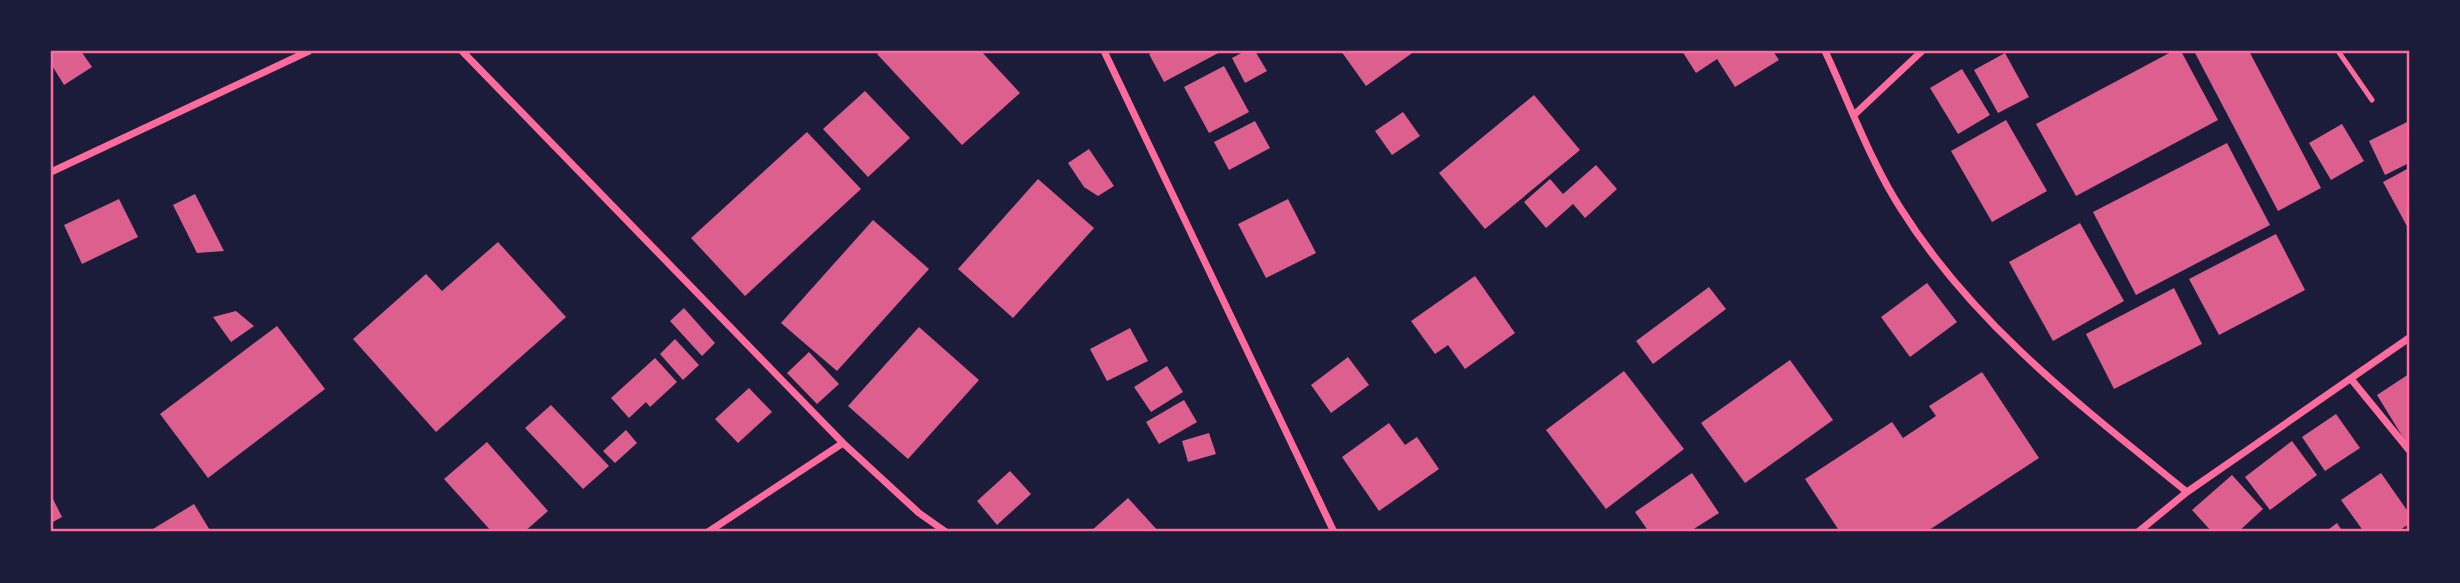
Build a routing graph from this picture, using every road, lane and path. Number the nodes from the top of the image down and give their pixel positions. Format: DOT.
graph roads {
  1 [pos="309,51"];
  2 [pos="462,51"];
  3 [pos="1104,51"];
  4 [pos="1825,51"];
  5 [pos="1922,51"];
  6 [pos="2338,51"];
  7 [pos="2372,100"];
  8 [pos="1854,115"];
  9 [pos="51,172"];
  10 [pos="2409,338"];
  11 [pos="2351,379"];
  12 [pos="843,443"];
  13 [pos="2409,450"];
  14 [pos="2187,492"];
  15 [pos="2149,524"];
  16 [pos="708,532"];
  17 [pos="946,532"];
  18 [pos="1334,532"];
  19 [pos="2138,532"];
  20 [pos="2156,532"];
  1 -- 9 [label="street"];
  2 -- 12 [label="street"];
  3 -- 18 [label="street"];
  4 -- 8 [label="street"];
  5 -- 8 [label="street"];
  6 -- 7 [label="lane"];
  8 -- 14 [label="street"];
  10 -- 11 [label="street"];
  11 -- 13 [label="street"];
  11 -- 14 [label="street"];
  12 -- 16 [label="street"];
  12 -- 17 [label="street"];
  14 -- 15 [label="street"];
  15 -- 19 [label="street"];
  15 -- 20 [label="street"];
}
